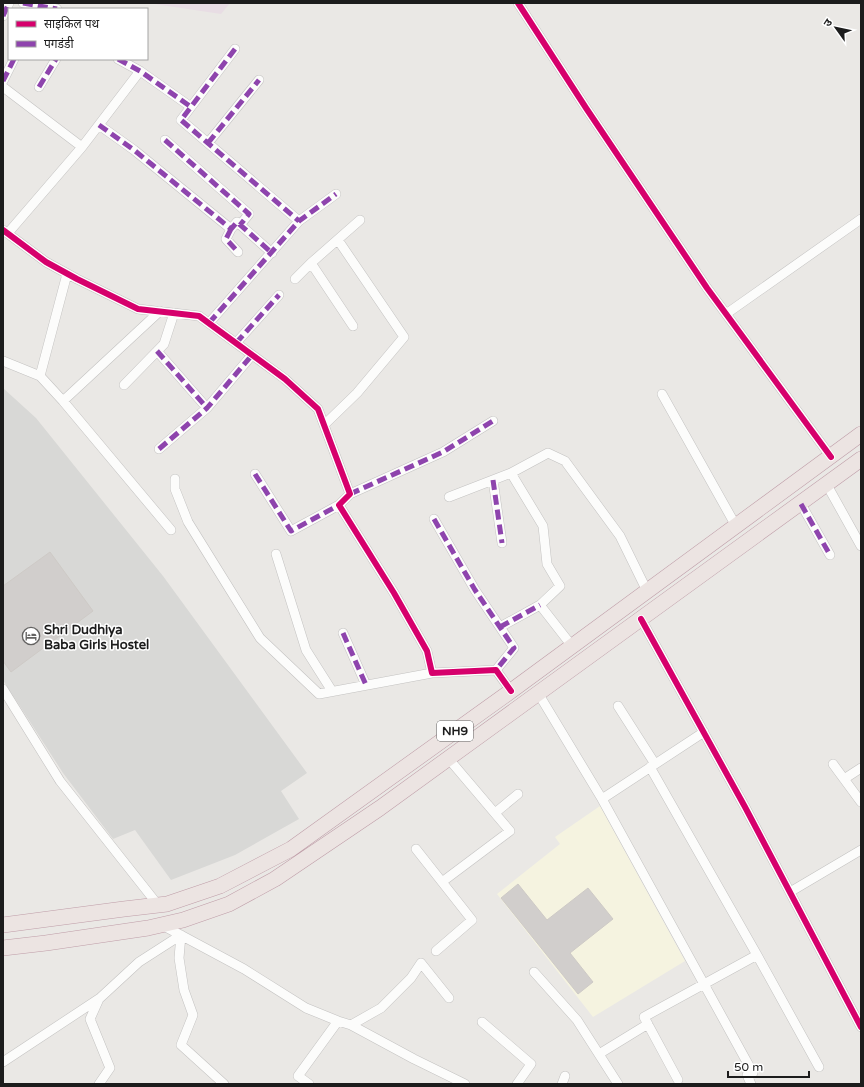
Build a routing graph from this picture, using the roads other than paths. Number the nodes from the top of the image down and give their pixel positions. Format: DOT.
graph roads {
  1 [pos="9,3"];
  2 [pos="23,3"];
  3 [pos="518,3"];
  4 [pos="51,8"];
  5 [pos="3,16"];
  6 [pos="235,49"];
  7 [pos="14,60"];
  8 [pos="55,60"];
  9 [pos="120,60"];
  10 [pos="140,71"];
  11 [pos="259,80"];
  12 [pos="3,81"];
  13 [pos="3,87"];
  14 [pos="39,87"];
  15 [pos="191,107"];
  16 [pos="99,125"];
  17 [pos="165,140"];
  18 [pos="208,143"];
  19 [pos="82,147"];
  20 [pos="336,194"];
  21 [pos="861,219"];
  22 [pos="360,220"];
  23 [pos="299,221"];
  24 [pos="240,225"];
  25 [pos="231,229"];
  26 [pos="5,231"];
  27 [pos="338,240"];
  28 [pos="238,252"];
  29 [pos="272,253"];
  30 [pos="311,263"];
  31 [pos="67,274"];
  32 [pos="295,279"];
  33 [pos="279,295"];
  34 [pos="160,311"];
  35 [pos="174,313"];
  36 [pos="726,314"];
  37 [pos="209,323"];
  38 [pos="353,326"];
  39 [pos="236,343"];
  40 [pos="157,351"];
  41 [pos="252,355"];
  42 [pos="3,361"];
  43 [pos="40,376"];
  44 [pos="124,385"];
  45 [pos="662,394"];
  46 [pos="62,401"];
  47 [pos="207,408"];
  48 [pos="493,422"];
  49 [pos="324,425"];
  50 [pos="861,434"];
  51 [pos="159,449"];
  52 [pos="831,457"];
  53 [pos="861,459"];
  54 [pos="511,473"];
  55 [pos="254,474"];
  56 [pos="175,479"];
  57 [pos="493,480"];
  58 [pos="827,485"];
  59 [pos="350,494"];
  60 [pos="449,497"];
  61 [pos="801,504"];
  62 [pos="339,505"];
  63 [pos="434,518"];
  64 [pos="736,526"];
  65 [pos="171,530"];
  66 [pos="502,543"];
  67 [pos="861,546"];
  68 [pos="276,554"];
  69 [pos="830,555"];
  70 [pos="647,591"];
  71 [pos="540,605"];
  72 [pos="641,619"];
  73 [pos="500,627"];
  74 [pos="342,633"];
  75 [pos="572,646"];
  76 [pos="496,670"];
  77 [pos="432,673"];
  78 [pos="366,685"];
  79 [pos="3,689"];
  80 [pos="332,691"];
  81 [pos="511,691"];
  82 [pos="538,693"];
  83 [pos="618,706"];
  84 [pos="704,732"];
  85 [pos="448,758"];
  86 [pos="833,764"];
  87 [pos="652,765"];
  88 [pos="861,768"];
  89 [pos="844,779"];
  90 [pos="518,794"];
  91 [pos="602,799"];
  92 [pos="861,802"];
  93 [pos="495,813"];
  94 [pos="416,849"];
  95 [pos="861,850"];
  96 [pos="442,882"];
  97 [pos="790,892"];
  98 [pos="158,905"];
  99 [pos="3,925"];
  100 [pos="162,925"];
  101 [pos="181,935"];
  102 [pos="3,948"];
  103 [pos="436,951"];
  104 [pos="757,955"];
  105 [pos="534,972"];
  106 [pos="704,984"];
  107 [pos="100,998"];
  108 [pos="450,998"];
  109 [pos="338,1021"];
  110 [pos="482,1022"];
  111 [pos="648,1024"];
  112 [pos="351,1025"];
  113 [pos="861,1026"];
  114 [pos="599,1054"];
  115 [pos="3,1062"];
  116 [pos="819,1067"];
  117 [pos="678,1080"];
  118 [pos="99,1084"];
  119 [pos="224,1084"];
  120 [pos="309,1084"];
  121 [pos="465,1084"];
  122 [pos="517,1084"];
  123 [pos="618,1084"];
  124 [pos="751,1084"];
  1 -- 5 [label="street"];
  2 -- 4 [label="street"];
  3 -- 36 [label="street"];
  6 -- 15 [label="street"];
  7 -- 12 [label="street"];
  8 -- 14 [label="street"];
  9 -- 10 [label="street"];
  10 -- 15 [label="street"];
  10 -- 16 [label="street"];
  11 -- 18 [label="street"];
  13 -- 19 [label="street"];
  15 -- 18 [label="street"];
  16 -- 19 [label="street"];
  16 -- 25 [label="street"];
  17 -- 24 [label="street"];
  18 -- 23 [label="street"];
  19 -- 26 [label="street"];
  20 -- 23 [label="street"];
  21 -- 36 [label="street"];
  22 -- 27 [label="street"];
  23 -- 29 [label="street"];
  24 -- 25 [label="street"];
  24 -- 29 [label="street"];
  25 -- 28 [label="street"];
  26 -- 31 [label="street"];
  27 -- 30 [label="street"];
  27 -- 49 [label="street"];
  29 -- 37 [label="street"];
  30 -- 32 [label="street"];
  30 -- 38 [label="street"];
  31 -- 34 [label="street"];
  31 -- 43 [label="street"];
  33 -- 39 [label="street"];
  34 -- 35 [label="street"];
  34 -- 46 [label="street"];
  35 -- 37 [label="street"];
  35 -- 40 [label="street"];
  36 -- 52 [label="street"];
  37 -- 39 [label="street"];
  39 -- 41 [label="street"];
  40 -- 44 [label="street"];
  40 -- 47 [label="street"];
  41 -- 47 [label="street"];
  41 -- 49 [label="street"];
  42 -- 43 [label="street"];
  43 -- 46 [label="street"];
  45 -- 64 [label="street"];
  46 -- 65 [label="street"];
  47 -- 51 [label="street"];
  48 -- 59 [label="street"];
  49 -- 59 [label="street"];
  50 -- 52 [label="highway, NH9"];
  52 -- 64 [label="highway, NH9"];
  53 -- 58 [label="highway, NH9"];
  54 -- 57 [label="street"];
  54 -- 70 [label="street"];
  54 -- 71 [label="street"];
  55 -- 62 [label="street"];
  56 -- 80 [label="street"];
  57 -- 60 [label="street"];
  57 -- 66 [label="street"];
  58 -- 61 [label="highway, NH9"];
  58 -- 67 [label="street"];
  59 -- 62 [label="street"];
  61 -- 69 [label="street"];
  61 -- 72 [label="highway, NH9"];
  62 -- 77 [label="street"];
  63 -- 73 [label="street"];
  64 -- 70 [label="highway, NH9"];
  68 -- 80 [label="street"];
  70 -- 75 [label="highway, NH9"];
  71 -- 73 [label="street"];
  71 -- 75 [label="street"];
  72 -- 82 [label="highway, NH9"];
  72 -- 84 [label="street"];
  73 -- 76 [label="street"];
  74 -- 78 [label="street"];
  75 -- 81 [label="highway, NH9"];
  76 -- 77 [label="street"];
  76 -- 81 [label="street"];
  77 -- 78 [label="street"];
  78 -- 80 [label="street"];
  79 -- 98 [label="street"];
  81 -- 98 [label="highway, NH9"];
  82 -- 85 [label="highway, NH9"];
  82 -- 91 [label="street"];
  83 -- 87 [label="street"];
  84 -- 87 [label="street"];
  84 -- 97 [label="street"];
  85 -- 93 [label="street"];
  85 -- 100 [label="highway, NH9"];
  86 -- 89 [label="street"];
  87 -- 91 [label="street"];
  87 -- 104 [label="street"];
  88 -- 89 [label="street"];
  89 -- 92 [label="street"];
  90 -- 93 [label="street"];
  91 -- 106 [label="street"];
  93 -- 96 [label="street"];
  94 -- 96 [label="street"];
  95 -- 97 [label="street"];
  96 -- 103 [label="street"];
  97 -- 113 [label="street"];
  98 -- 99 [label="highway, NH9"];
  100 -- 101 [label="street"];
  100 -- 102 [label="highway, NH9"];
  101 -- 107 [label="street"];
  101 -- 109 [label="street"];
  101 -- 119 [label="street"];
  104 -- 106 [label="street"];
  104 -- 116 [label="street"];
  105 -- 114 [label="street"];
  106 -- 111 [label="street"];
  106 -- 124 [label="street"];
  107 -- 115 [label="street"];
  107 -- 118 [label="street"];
  108 -- 112 [label="street"];
  109 -- 112 [label="street"];
  109 -- 120 [label="street"];
  110 -- 122 [label="street"];
  111 -- 114 [label="street"];
  111 -- 117 [label="street"];
  112 -- 121 [label="street"];
  114 -- 123 [label="street"];
}
